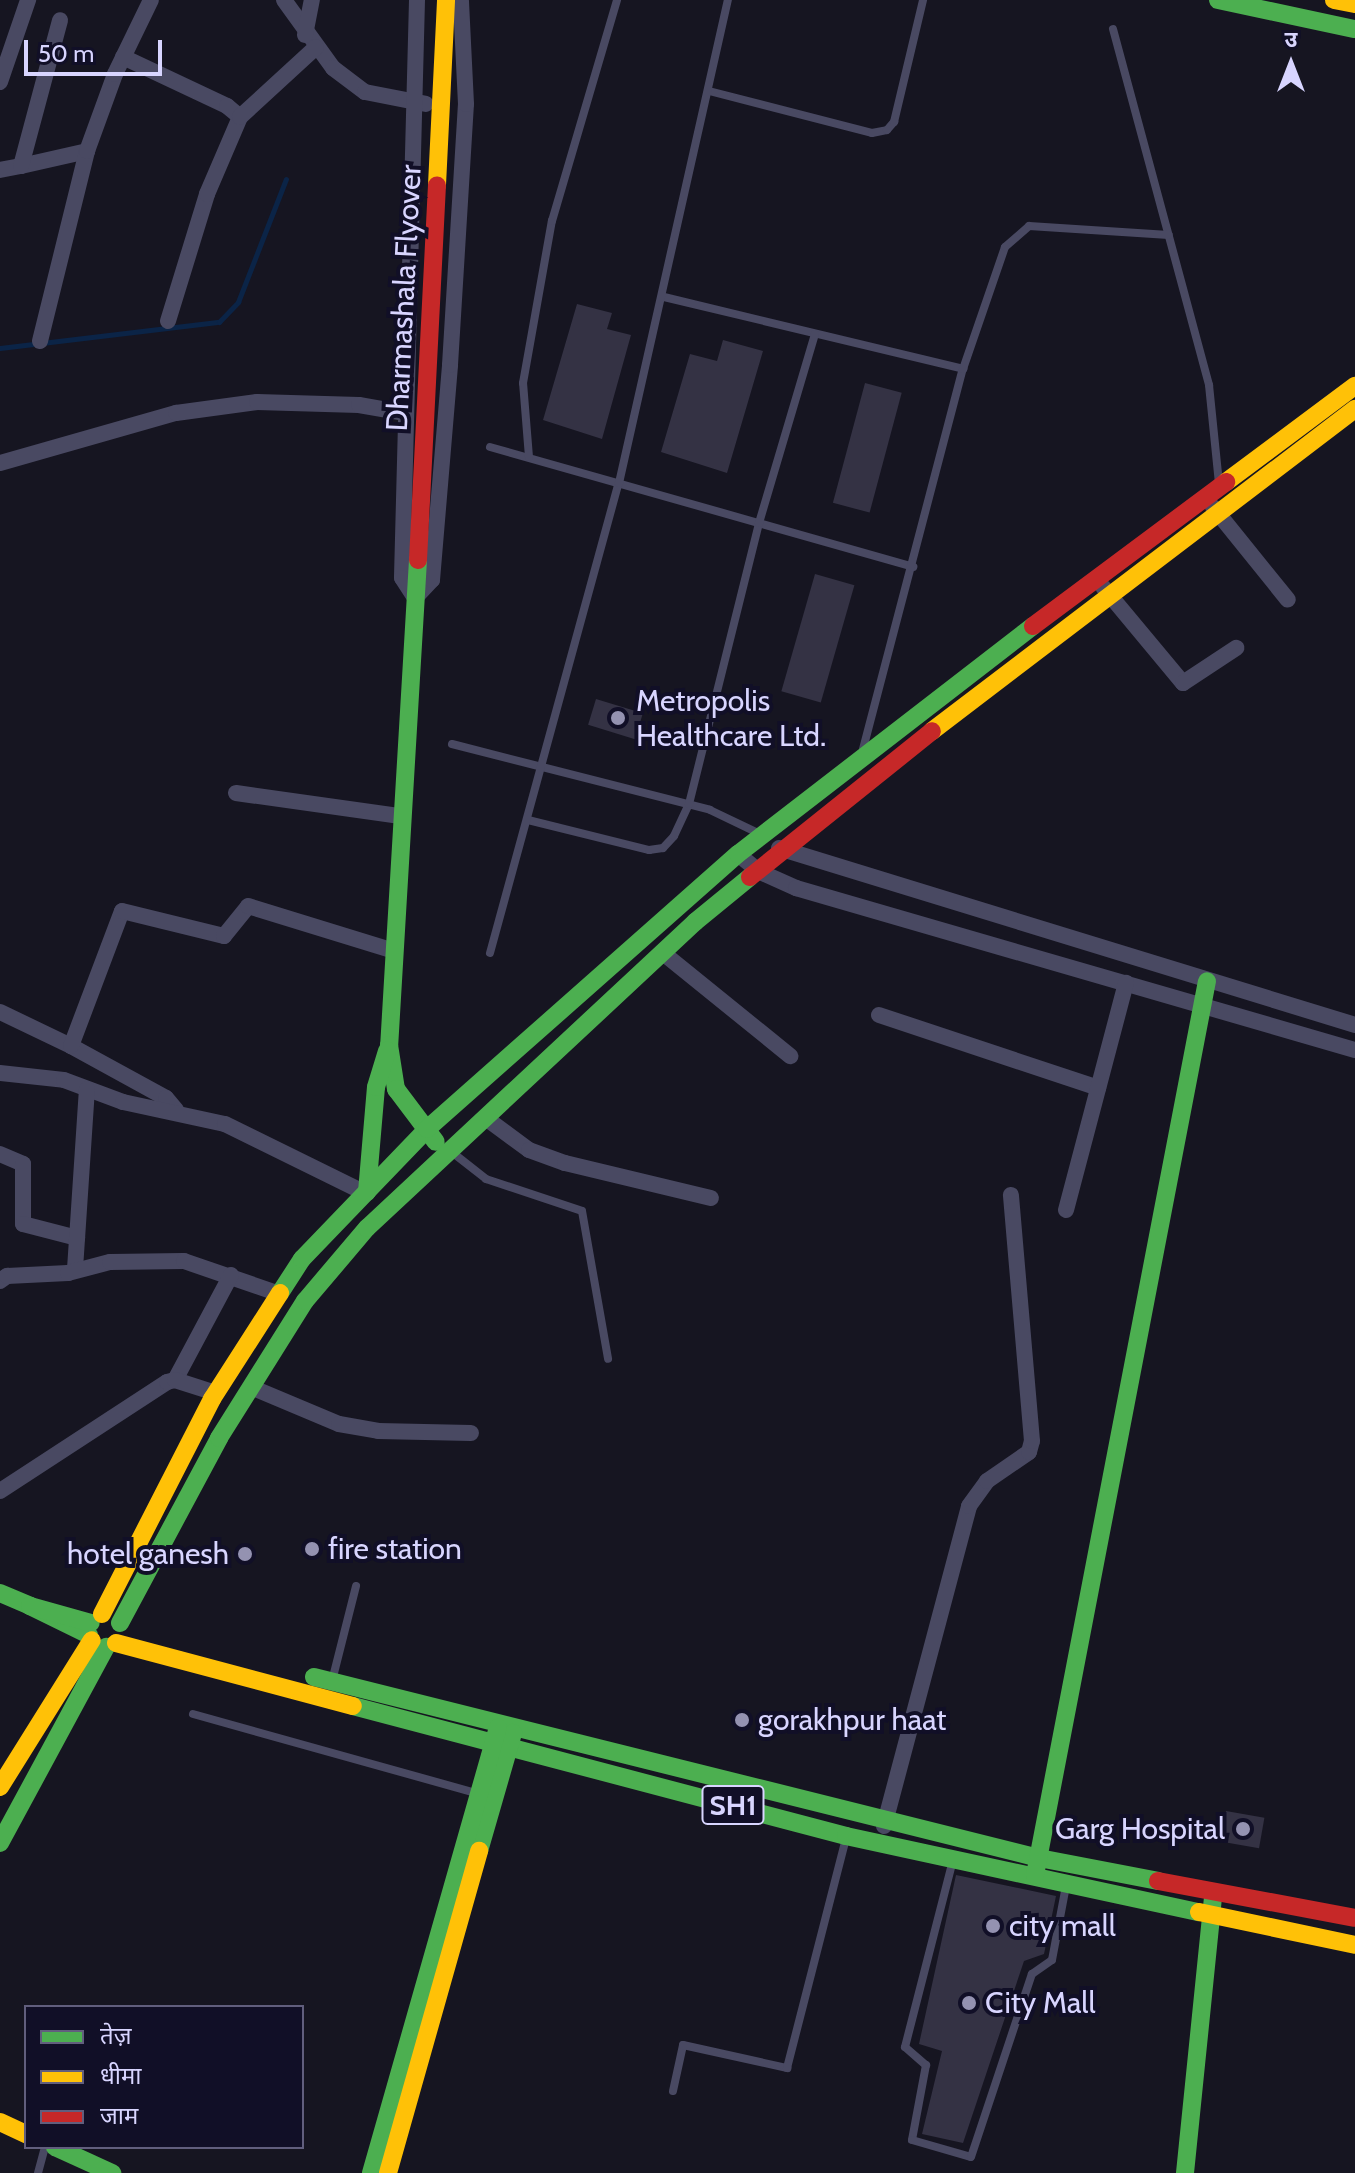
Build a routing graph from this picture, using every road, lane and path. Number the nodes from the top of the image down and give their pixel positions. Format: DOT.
graph roads {
  1 [pos="28,0"];
  2 [pos="151,0"];
  3 [pos="284,0"];
  4 [pos="312,0"];
  5 [pos="417,0"];
  6 [pos="446,0"];
  7 [pos="461,0"];
  8 [pos="617,0"];
  9 [pos="728,0"];
  10 [pos="923,0"];
  11 [pos="1218,0"];
  12 [pos="1334,0"];
  13 [pos="1355,4"];
  14 [pos="60,20"];
  15 [pos="1113,29"];
  16 [pos="1355,29"];
  17 [pos="311,41"];
  18 [pos="123,57"];
  19 [pos="0,82"];
  20 [pos="709,91"];
  21 [pos="417,104"];
  22 [pos="466,104"];
  23 [pos="240,117"];
  24 [pos="87,151"];
  25 [pos="21,166"];
  26 [pos="0,170"];
  27 [pos="1169,235"];
  28 [pos="664,297"];
  29 [pos="168,321"];
  30 [pos="815,334"];
  31 [pos="40,341"];
  32 [pos="963,369"];
  33 [pos="1355,386"];
  34 [pos="1355,409"];
  35 [pos="405,413"];
  36 [pos="490,447"];
  37 [pos="529,457"];
  38 [pos="0,463"];
  39 [pos="619,483"];
  40 [pos="1218,503"];
  41 [pos="759,523"];
  42 [pos="913,567"];
  43 [pos="1097,580"];
  44 [pos="1110,596"];
  45 [pos="415,598"];
  46 [pos="1288,600"];
  47 [pos="1236,648"];
  48 [pos="452,744"];
  49 [pos="860,758"];
  50 [pos="544,765"];
  51 [pos="236,793"];
  52 [pos="689,804"];
  53 [pos="400,816"];
  54 [pos="528,820"];
  55 [pos="762,835"];
  56 [pos="783,851"];
  57 [pos="738,854"];
  58 [pos="758,871"];
  59 [pos="391,950"];
  60 [pos="490,953"];
  61 [pos="663,953"];
  62 [pos="1207,981"];
  63 [pos="1126,983"];
  64 [pos="1202,1005"];
  65 [pos="0,1012"];
  66 [pos="879,1015"];
  67 [pos="1355,1025"];
  68 [pos="389,1045"];
  69 [pos="71,1046"];
  70 [pos="1355,1050"];
  71 [pos="790,1056"];
  72 [pos="0,1073"];
  73 [pos="1098,1088"];
  74 [pos="87,1089"];
  75 [pos="177,1110"];
  76 [pos="487,1119"];
  77 [pos="427,1129"];
  78 [pos="0,1154"];
  79 [pos="449,1154"];
  80 [pos="365,1190"];
  81 [pos="1011,1195"];
  82 [pos="711,1198"];
  83 [pos="1066,1210"];
  84 [pos="367,1228"];
  85 [pos="77,1238"];
  86 [pos="75,1269"];
  87 [pos="231,1275"];
  88 [pos="0,1281"];
  89 [pos="280,1294"];
  90 [pos="608,1359"];
  91 [pos="175,1380"];
  92 [pos="251,1387"];
  93 [pos="216,1393"];
  94 [pos="471,1433"];
  95 [pos="0,1491"];
  96 [pos="356,1586"];
  97 [pos="0,1593"];
  98 [pos="105,1632"];
  99 [pos="332,1681"];
  100 [pos="193,1714"];
  101 [pos="504,1734"];
  102 [pos="0,1787"];
  103 [pos="477,1794"];
  104 [pos="853,1810"];
  105 [pos="886,1818"];
  106 [pos="846,1836"];
  107 [pos="0,1843"];
  108 [pos="879,1843"];
  109 [pos="1039,1858"];
  110 [pos="953,1859"];
  111 [pos="1035,1877"];
  112 [pos="1066,1884"];
  113 [pos="1213,1890"];
  114 [pos="1210,1916"];
  115 [pos="1355,1918"];
  116 [pos="1355,1945"];
  117 [pos="673,2091"];
  118 [pos="0,2122"];
  119 [pos="24,2133"];
  120 [pos="44,2149"];
  121 [pos="59,2149"];
  122 [pos="38,2173"];
  123 [pos="112,2173"];
  124 [pos="371,2173"];
  125 [pos="388,2173"];
  126 [pos="1185,2173"];
  1 -- 19 [label="street"];
  2 -- 18 [label="street"];
  3 -- 17 [label="street"];
  4 -- 17 [label="street"];
  5 -- 21 [label="street"];
  6 -- 45 [label="main road, Dharmashala Flyover, bridge"];
  7 -- 22 [label="street"];
  8 -- 37 [label="lane"];
  9 -- 20 [label="lane"];
  10 -- 20 [label="lane"];
  11 -- 16 [label="main road"];
  12 -- 13 [label="main road"];
  14 -- 25 [label="street"];
  15 -- 27 [label="lane"];
  17 -- 21 [label="street"];
  17 -- 23 [label="street"];
  18 -- 23 [label="street"];
  18 -- 24 [label="street"];
  20 -- 28 [label="lane"];
  21 -- 22 [label="street"];
  21 -- 35 [label="street"];
  22 -- 45 [label="street"];
  23 -- 29 [label="street"];
  24 -- 25 [label="street"];
  24 -- 31 [label="street"];
  25 -- 26 [label="street"];
  27 -- 32 [label="lane"];
  27 -- 40 [label="lane"];
  28 -- 30 [label="lane"];
  28 -- 39 [label="lane"];
  30 -- 32 [label="lane"];
  30 -- 41 [label="lane"];
  32 -- 42 [label="lane"];
  33 -- 40 [label="main road"];
  34 -- 40 [label="main road"];
  35 -- 38 [label="street"];
  35 -- 45 [label="street"];
  36 -- 37 [label="lane"];
  37 -- 39 [label="lane"];
  39 -- 41 [label="lane"];
  39 -- 50 [label="lane"];
  40 -- 43 [label="main road"];
  40 -- 44 [label="main road"];
  40 -- 46 [label="street"];
  41 -- 42 [label="lane"];
  41 -- 52 [label="lane"];
  42 -- 49 [label="lane"];
  43 -- 44 [label="street"];
  43 -- 49 [label="main road"];
  44 -- 47 [label="street"];
  44 -- 56 [label="main road"];
  45 -- 53 [label="main road, Dharmashala Flyover"];
  48 -- 50 [label="lane"];
  49 -- 55 [label="main road"];
  50 -- 52 [label="lane"];
  50 -- 54 [label="lane"];
  51 -- 53 [label="street"];
  52 -- 54 [label="lane"];
  52 -- 55 [label="lane"];
  53 -- 59 [label="main road, Dharmashala Flyover"];
  54 -- 60 [label="lane"];
  55 -- 56 [label="street"];
  55 -- 57 [label="main road"];
  56 -- 58 [label="main road"];
  56 -- 62 [label="street"];
  57 -- 58 [label="street"];
  57 -- 77 [label="main road"];
  58 -- 61 [label="main road"];
  58 -- 63 [label="street"];
  59 -- 68 [label="main road, Dharmashala Flyover"];
  59 -- 69 [label="street"];
  61 -- 71 [label="street"];
  61 -- 76 [label="main road"];
  62 -- 64 [label="main road"];
  62 -- 67 [label="street"];
  63 -- 64 [label="street"];
  63 -- 73 [label="street"];
  64 -- 70 [label="street"];
  64 -- 109 [label="main road"];
  65 -- 69 [label="street"];
  66 -- 73 [label="street"];
  68 -- 77 [label="main road"];
  68 -- 80 [label="main road"];
  69 -- 75 [label="street"];
  72 -- 74 [label="street"];
  73 -- 83 [label="street"];
  74 -- 75 [label="street"];
  74 -- 85 [label="street"];
  75 -- 80 [label="street"];
  76 -- 79 [label="main road"];
  76 -- 82 [label="street"];
  77 -- 79 [label="main road"];
  77 -- 80 [label="main road"];
  78 -- 85 [label="street"];
  79 -- 84 [label="main road"];
  79 -- 90 [label="lane"];
  80 -- 84 [label="main road"];
  80 -- 89 [label="main road"];
  81 -- 105 [label="street"];
  84 -- 92 [label="main road"];
  85 -- 86 [label="street"];
  86 -- 87 [label="street"];
  86 -- 88 [label="street"];
  87 -- 89 [label="street"];
  87 -- 91 [label="street"];
  89 -- 93 [label="main road"];
  91 -- 93 [label="street"];
  91 -- 95 [label="street"];
  92 -- 94 [label="street"];
  92 -- 98 [label="main road"];
  93 -- 98 [label="main road"];
  96 -- 99 [label="lane"];
  97 -- 98 [label="main road"];
  98 -- 99 [label="main road, SH1"];
  98 -- 101 [label="main road, SH1"];
  98 -- 102 [label="main road"];
  98 -- 107 [label="main road"];
  99 -- 101 [label="main road, SH1"];
  100 -- 103 [label="lane"];
  101 -- 103 [label="main road"];
  101 -- 104 [label="main road, SH1"];
  101 -- 106 [label="main road, SH1"];
  101 -- 125 [label="main road"];
  103 -- 124 [label="main road"];
  104 -- 105 [label="main road, SH1"];
  104 -- 106 [label="lane"];
  105 -- 108 [label="street"];
  105 -- 109 [label="main road, SH1"];
  106 -- 108 [label="main road, SH1"];
  106 -- 117 [label="lane"];
  108 -- 110 [label="main road, SH1"];
  109 -- 111 [label="main road"];
  109 -- 113 [label="main road, SH1"];
  110 -- 111 [label="main road, SH1"];
  110 -- 112 [label="lane"];
  111 -- 112 [label="main road, SH1"];
  112 -- 114 [label="main road, SH1"];
  113 -- 114 [label="main road"];
  113 -- 115 [label="main road, SH1"];
  114 -- 116 [label="main road, SH1"];
  114 -- 126 [label="main road"];
  118 -- 119 [label="main road"];
  120 -- 122 [label="lane"];
  121 -- 123 [label="main road"];
}
